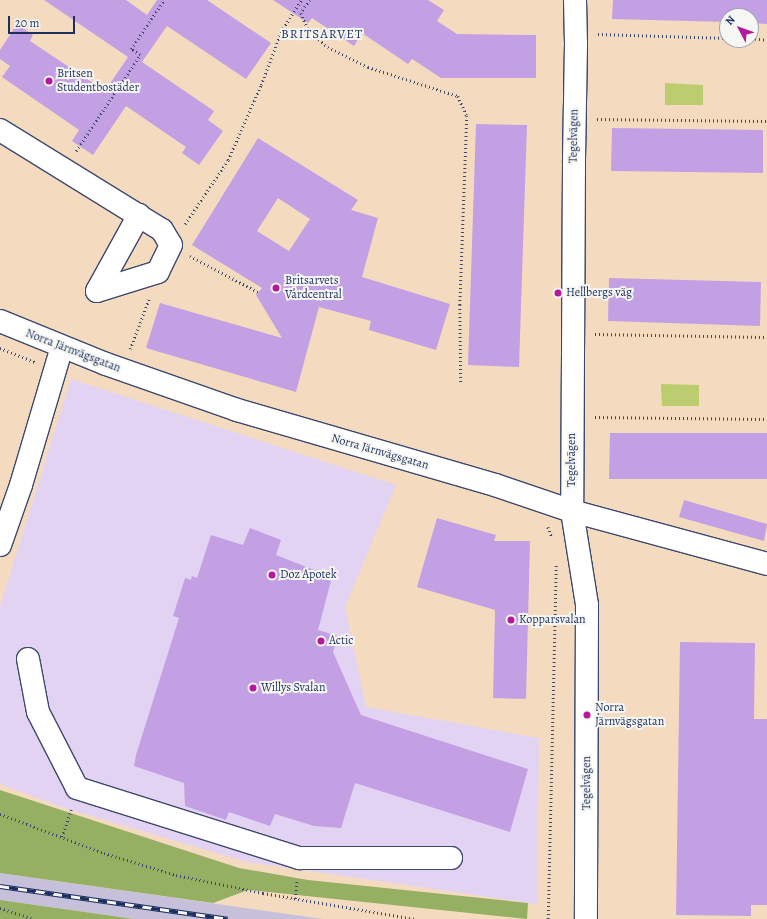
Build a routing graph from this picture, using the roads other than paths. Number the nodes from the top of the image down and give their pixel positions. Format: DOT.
graph roads {
  1 [pos="575,0"];
  2 [pos="0,130"];
  3 [pos="139,215"];
  4 [pos="0,321"];
  5 [pos="62,347"];
  6 [pos="572,511"];
  7 [pos="0,545"];
  8 [pos="767,564"];
  9 [pos="28,659"];
  10 [pos="451,858"];
  11 [pos="586,919"];
  1 -- 6 [label="street, Tegelvägen"];
  2 -- 3 [label="street"];
  3 -- 3 [label="street"];
  4 -- 5 [label="street, Norra Järnvägsgatan"];
  5 -- 6 [label="street, Norra Järnvägsgatan"];
  5 -- 7 [label="street"];
  6 -- 8 [label="street, Norra Järnvägsgatan"];
  6 -- 11 [label="street, Tegelvägen"];
  9 -- 10 [label="street"];
}
